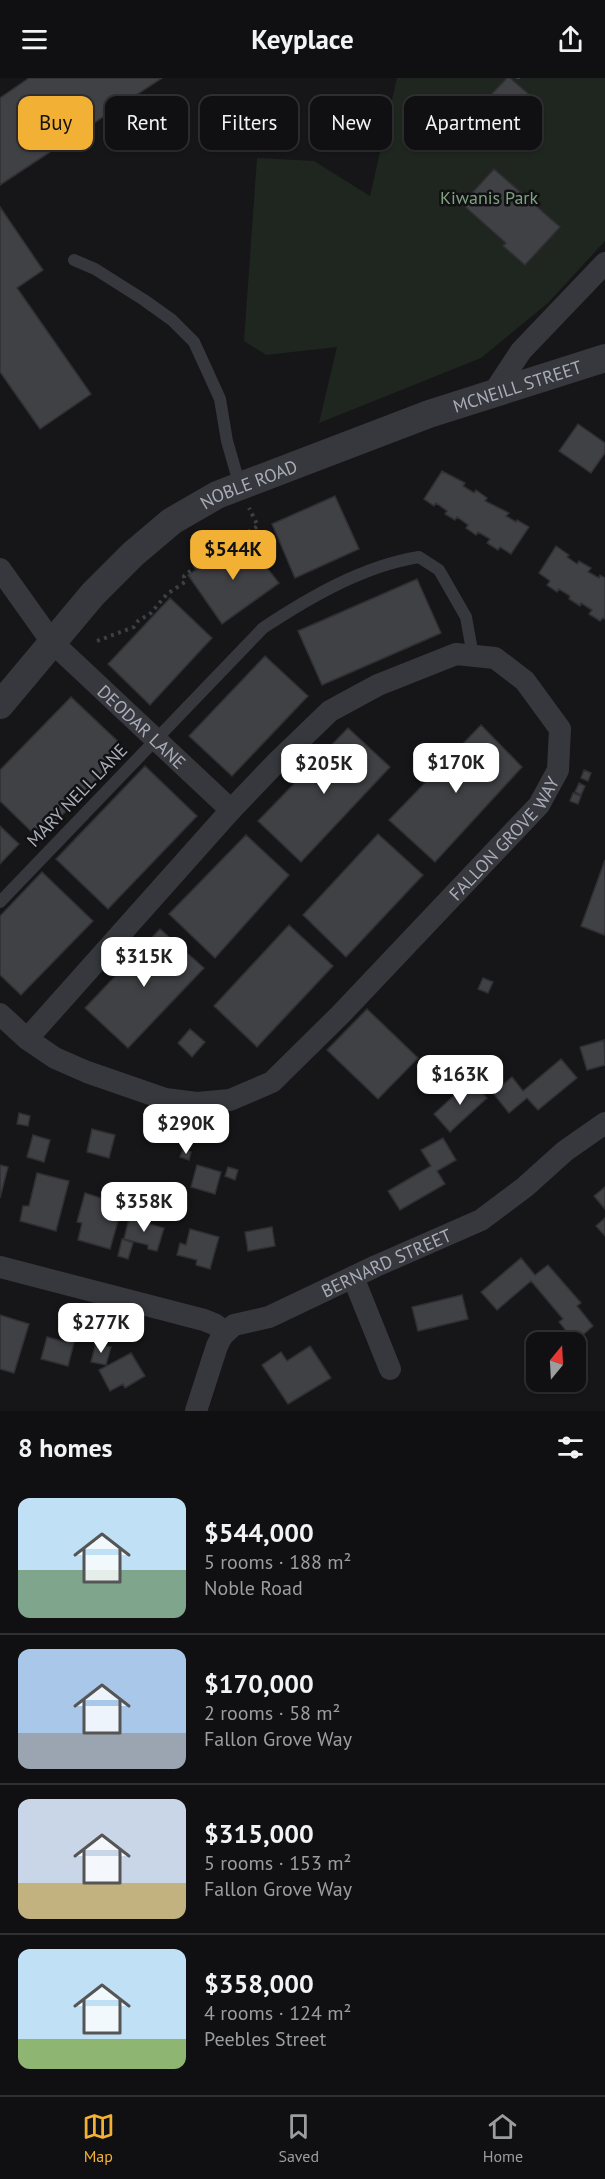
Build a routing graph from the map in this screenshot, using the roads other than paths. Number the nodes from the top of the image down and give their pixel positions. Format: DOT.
graph roads {
  1 [pos="74,260"];
  2 [pos="605,263"];
  3 [pos="605,358"];
  4 [pos="494,393"];
  5 [pos="429,414"];
  6 [pos="244,497"];
  7 [pos="0,569"];
  8 [pos="52,642"];
  9 [pos="473,656"];
  10 [pos="0,705"];
  11 [pos="155,739"];
  12 [pos="231,810"];
  13 [pos="0,902"];
  14 [pos="0,1014"];
  15 [pos="27,1039"];
  16 [pos="605,1123"];
  17 [pos="0,1267"];
  18 [pos="353,1277"];
  19 [pos="226,1332"];
  20 [pos="390,1369"];
  21 [pos="196,1411"];
  1 -- 6 [label="lane"];
  2 -- 4 [label="street"];
  3 -- 4 [label="street, MCNEILL STREET"];
  4 -- 5 [label="street, MCNEILL STREET"];
  5 -- 6 [label="street, NOBLE ROAD"];
  6 -- 8 [label="street, NOBLE ROAD"];
  7 -- 8 [label="street, DEODAR LANE"];
  8 -- 10 [label="street, NOBLE ROAD"];
  8 -- 11 [label="street, DEODAR LANE"];
  9 -- 11 [label="lane, MARY NELL LANE"];
  9 -- 12 [label="street, FALLON GROVE WAY"];
  9 -- 15 [label="street, FALLON GROVE WAY"];
  11 -- 12 [label="street, DEODAR LANE"];
  11 -- 13 [label="lane, MARY NELL LANE"];
  12 -- 15 [label="street, FALLON GROVE WAY"];
  14 -- 15 [label="street, FALLON GROVE WAY"];
  16 -- 18 [label="street, BERNARD STREET"];
  17 -- 19 [label="street"];
  18 -- 19 [label="street, BERNARD STREET"];
  18 -- 20 [label="street"];
  19 -- 21 [label="street"];
}
